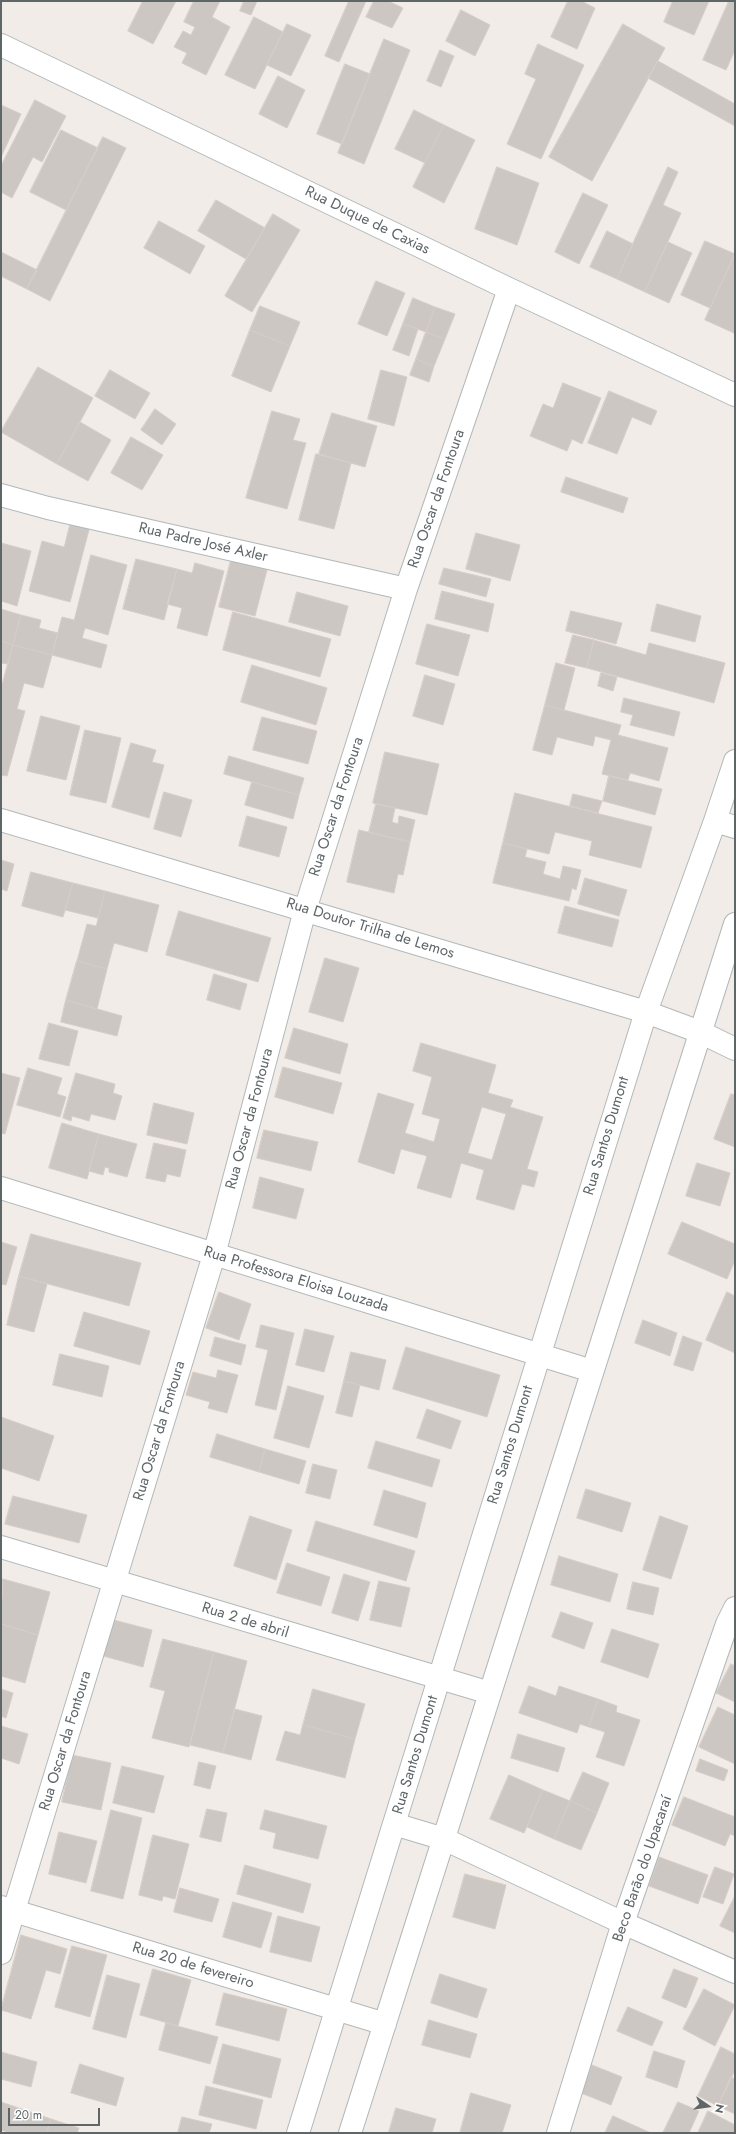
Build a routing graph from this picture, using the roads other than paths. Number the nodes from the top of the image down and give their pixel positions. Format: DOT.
graph roads {
  1 [pos="1,45"];
  2 [pos="509,289"];
  3 [pos="735,395"];
  4 [pos="1,495"];
  5 [pos="406,589"];
  6 [pos="735,761"];
  7 [pos="1,820"];
  8 [pos="725,824"];
  9 [pos="305,910"];
  10 [pos="735,924"];
  11 [pos="646,1012"];
  12 [pos="700,1032"];
  13 [pos="735,1049"];
  14 [pos="1,1188"];
  15 [pos="214,1255"];
  16 [pos="539,1355"];
  17 [pos="592,1372"];
  18 [pos="1,1547"];
  19 [pos="114,1581"];
  20 [pos="735,1608"];
  21 [pos="439,1678"];
  22 [pos="490,1693"];
  23 [pos="394,1824"];
  24 [pos="444,1839"];
  25 [pos="7,1909"];
  26 [pos="623,1923"];
  27 [pos="1,1953"];
  28 [pos="735,1972"];
  29 [pos="337,2010"];
  30 [pos="385,2024"];
  31 [pos="298,2133"];
  32 [pos="350,2133"];
  33 [pos="558,2133"];
  1 -- 2 [label="street, Rua Duque de Caxias"];
  2 -- 3 [label="street, Rua Duque de Caxias"];
  2 -- 5 [label="street, Rua Oscar da Fontoura"];
  4 -- 5 [label="street, Rua Padre José Axler"];
  5 -- 9 [label="street, Rua Oscar da Fontoura"];
  6 -- 8 [label="street, Rua Santos Dumont"];
  7 -- 9 [label="street, Rua Doutor Trilha de Lemos"];
  8 -- 11 [label="street, Rua Santos Dumont"];
  9 -- 11 [label="street, Rua Doutor Trilha de Lemos"];
  9 -- 15 [label="street, Rua Oscar da Fontoura"];
  10 -- 12 [label="street"];
  11 -- 12 [label="street, Rua Doutor Trilha de Lemos"];
  11 -- 16 [label="street, Rua Santos Dumont"];
  12 -- 13 [label="street, Rua Doutor Trilha de Lemos"];
  12 -- 17 [label="street"];
  14 -- 15 [label="street, Rua Professora Eloisa Louzada"];
  15 -- 16 [label="street, Rua Professora Eloisa Louzada"];
  15 -- 19 [label="street, Rua Oscar da Fontoura"];
  16 -- 17 [label="street, Rua Professora Eloisa Louzada"];
  16 -- 21 [label="street, Rua Santos Dumont"];
  17 -- 22 [label="street"];
  18 -- 19 [label="street, Rua 2 de abril"];
  19 -- 21 [label="street, Rua 2 de abril"];
  19 -- 25 [label="street, Rua Oscar da Fontoura"];
  20 -- 26 [label="street, Beco Barão do Upacaraí"];
  21 -- 22 [label="street, Rua 2 de abril"];
  21 -- 23 [label="street, Rua Santos Dumont"];
  22 -- 24 [label="street"];
  23 -- 24 [label="street"];
  23 -- 29 [label="street, Rua Santos Dumont"];
  24 -- 26 [label="street"];
  24 -- 30 [label="street"];
  25 -- 27 [label="street, Rua Oscar da Fontoura"];
  25 -- 29 [label="street, Rua 20 de fevereiro"];
  26 -- 28 [label="street"];
  26 -- 33 [label="street, Beco Barão do Upacaraí"];
  29 -- 30 [label="street, Rua 20 de fevereiro"];
  29 -- 31 [label="street, Rua Santos Dumont"];
  30 -- 32 [label="street"];
}
